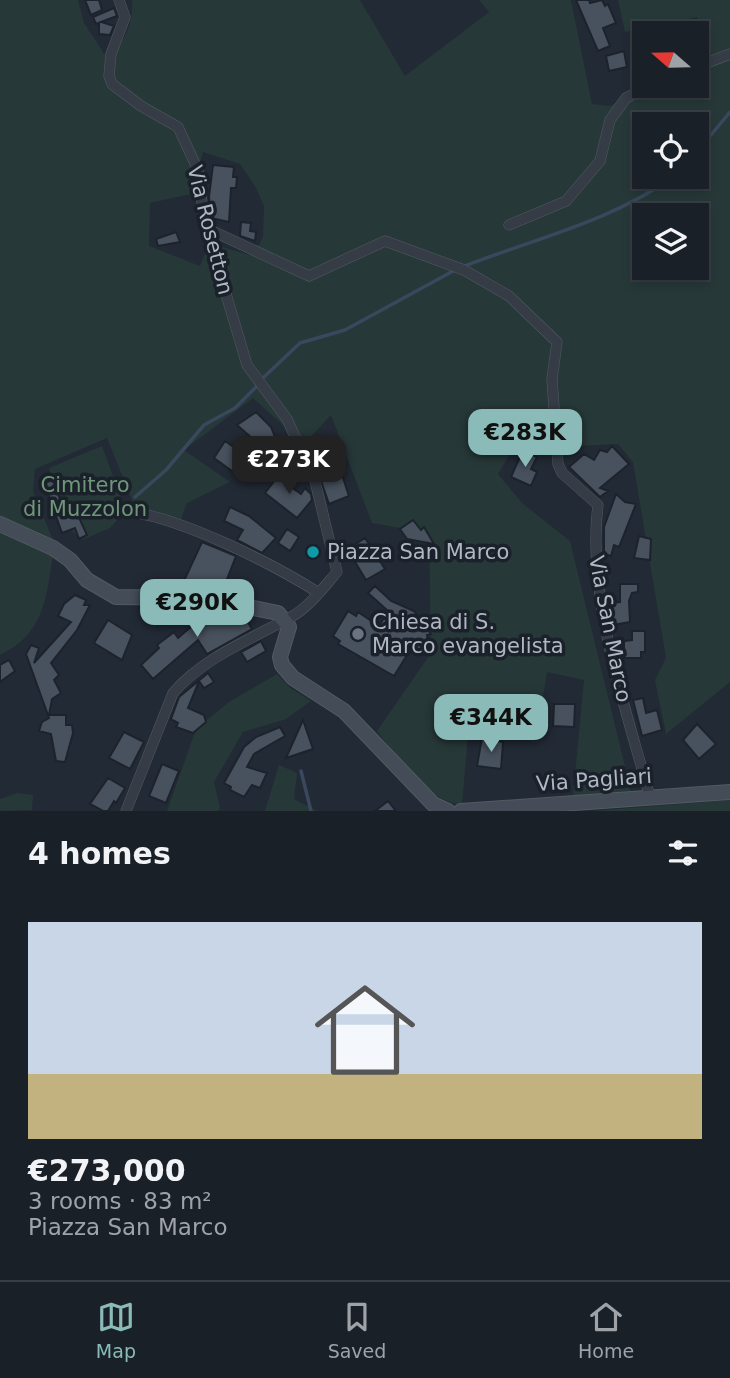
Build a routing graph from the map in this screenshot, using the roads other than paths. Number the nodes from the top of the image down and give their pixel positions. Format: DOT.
graph roads {
  1 [pos="119,0"];
  2 [pos="730,54"];
  3 [pos="709,62"];
  4 [pos="632,94"];
  5 [pos="509,225"];
  6 [pos="208,229"];
  7 [pos="132,512"];
  8 [pos="0,524"];
  9 [pos="319,593"];
  10 [pos="287,623"];
  11 [pos="730,792"];
  12 [pos="650,797"];
  13 [pos="125,811"];
  14 [pos="448,811"];
  15 [pos="461,811"];
  1 -- 6 [label="street, Via Rosetton"];
  2 -- 3 [label="street"];
  4 -- 5 [label="street"];
  6 -- 9 [label="street, Via Rosetton"];
  6 -- 12 [label="street, Via San Marco"];
  7 -- 9 [label="street"];
  8 -- 10 [label="street"];
  9 -- 10 [label="street"];
  10 -- 13 [label="street"];
  10 -- 14 [label="street"];
  11 -- 12 [label="street, Via Pagliari"];
  12 -- 15 [label="street, Via Pagliari"];
}
